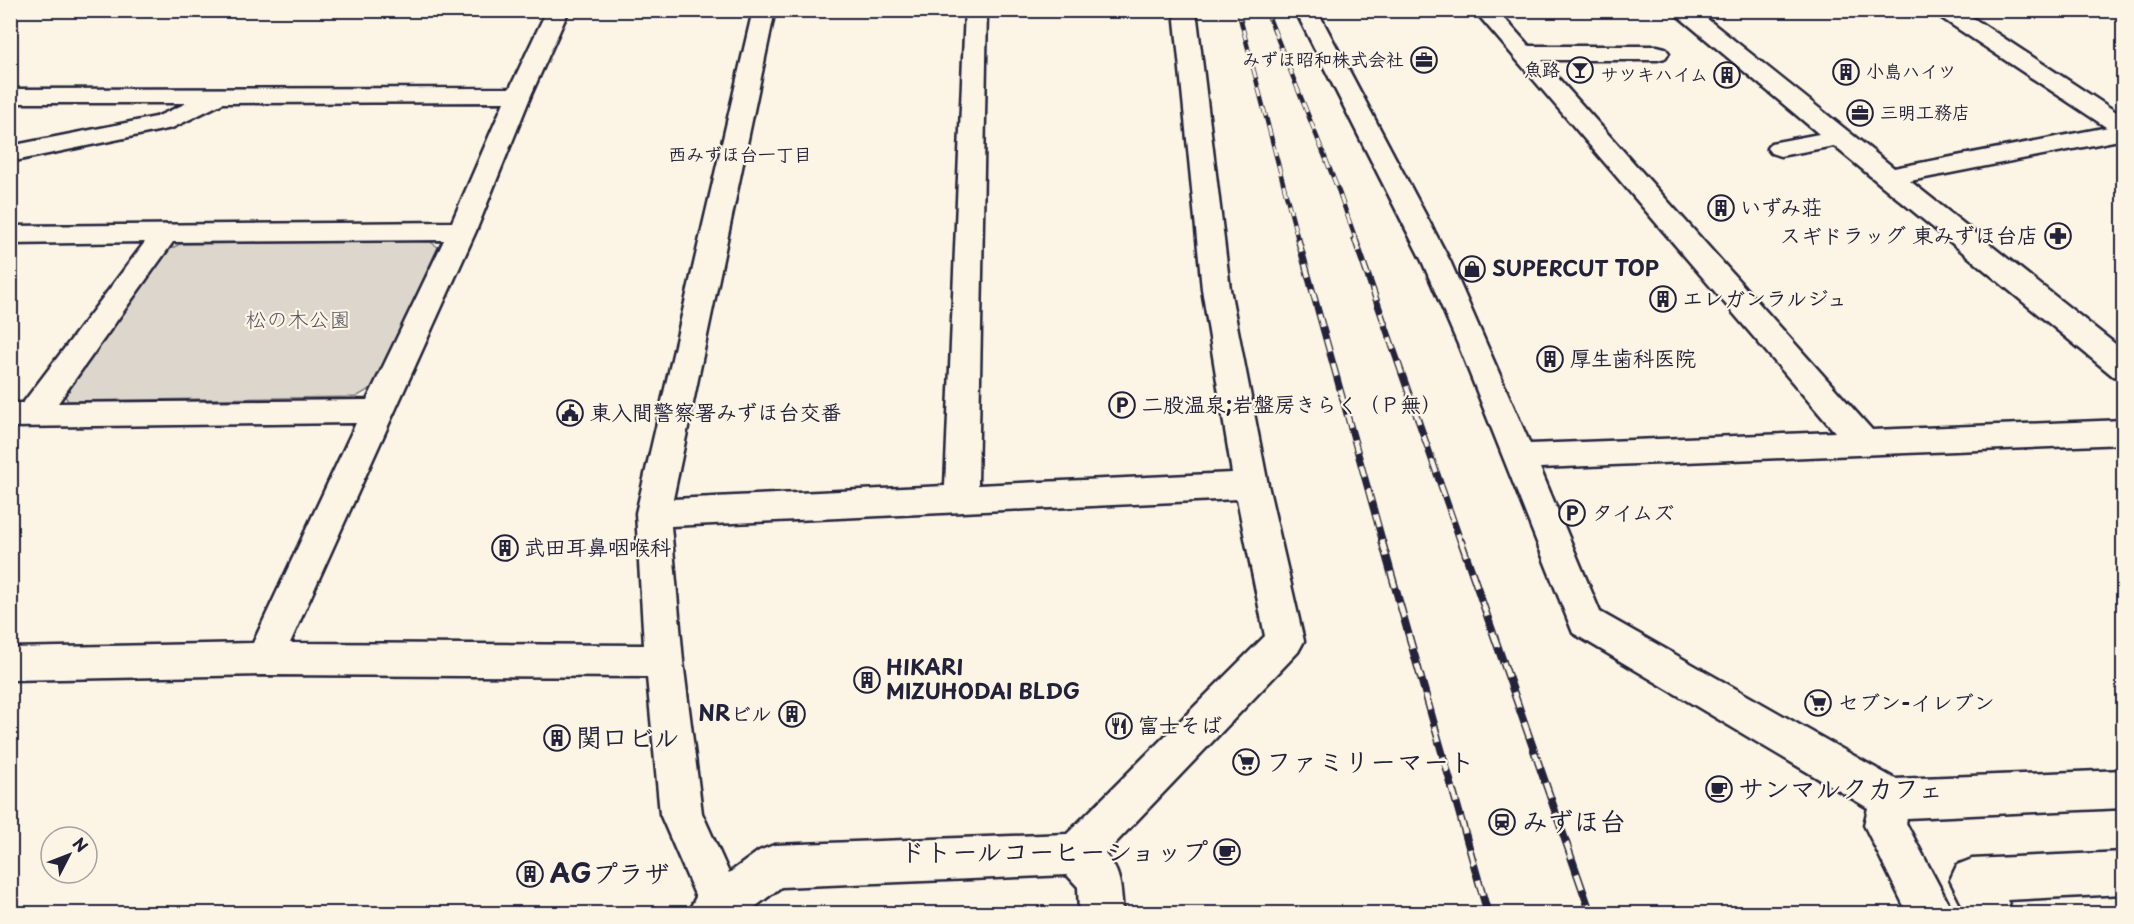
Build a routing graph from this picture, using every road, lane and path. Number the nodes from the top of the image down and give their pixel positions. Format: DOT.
graph roads {
  1 [pos="558,10"];
  2 [pos="765,10"];
  3 [pos="976,10"];
  4 [pos="1185,10"];
  5 [pos="1306,10"];
  6 [pos="1485,10"];
  7 [pos="1682,10"];
  8 [pos="1945,10"];
  9 [pos="1522,53"];
  10 [pos="1657,53"];
  11 [pos="519,95"];
  12 [pos="10,96"];
  13 [pos="220,96"];
  14 [pos="2124,130"];
  15 [pos="1840,138"];
  16 [pos="1780,148"];
  17 [pos="10,154"];
  18 [pos="1888,177"];
  19 [pos="462,231"];
  20 [pos="166,234"];
  21 [pos="10,235"];
  22 [pos="2124,368"];
  23 [pos="377,411"];
  24 [pos="21,416"];
  25 [pos="2124,432"];
  26 [pos="1863,442"];
  27 [pos="1519,457"];
  28 [pos="1251,485"];
  29 [pos="961,498"];
  30 [pos="653,513"];
  31 [pos="264,659"];
  32 [pos="664,661"];
  33 [pos="10,664"];
  34 [pos="2124,789"];
  35 [pos="1891,799"];
  36 [pos="1076,854"];
  37 [pos="2124,873"];
  38 [pos="716,910"];
  39 [pos="1101,914"];
  40 [pos="1932,914"];
  41 [pos="1991,914"];
  1 -- 11 [label="street"];
  2 -- 30 [label="street"];
  3 -- 29 [label="street"];
  4 -- 28 [label="street"];
  5 -- 27 [label="street"];
  6 -- 9 [label="street"];
  7 -- 15 [label="street"];
  8 -- 14 [label="street"];
  9 -- 10 [label="street"];
  9 -- 26 [label="street"];
  11 -- 13 [label="street"];
  11 -- 19 [label="street"];
  12 -- 13 [label="street"];
  13 -- 17 [label="street"];
  14 -- 18 [label="street"];
  15 -- 16 [label="street"];
  15 -- 18 [label="street"];
  18 -- 22 [label="street"];
  19 -- 20 [label="street"];
  19 -- 23 [label="street"];
  20 -- 21 [label="street"];
  20 -- 24 [label="street"];
  23 -- 24 [label="street"];
  23 -- 31 [label="street"];
  25 -- 26 [label="street"];
  26 -- 27 [label="street"];
  27 -- 35 [label="street"];
  28 -- 29 [label="street"];
  28 -- 36 [label="street"];
  29 -- 30 [label="street"];
  30 -- 32 [label="street"];
  31 -- 32 [label="street"];
  31 -- 33 [label="street"];
  32 -- 38 [label="street"];
  34 -- 35 [label="street"];
  35 -- 40 [label="street"];
  36 -- 38 [label="street"];
  36 -- 39 [label="street"];
  37 -- 41 [label="street"];
}
